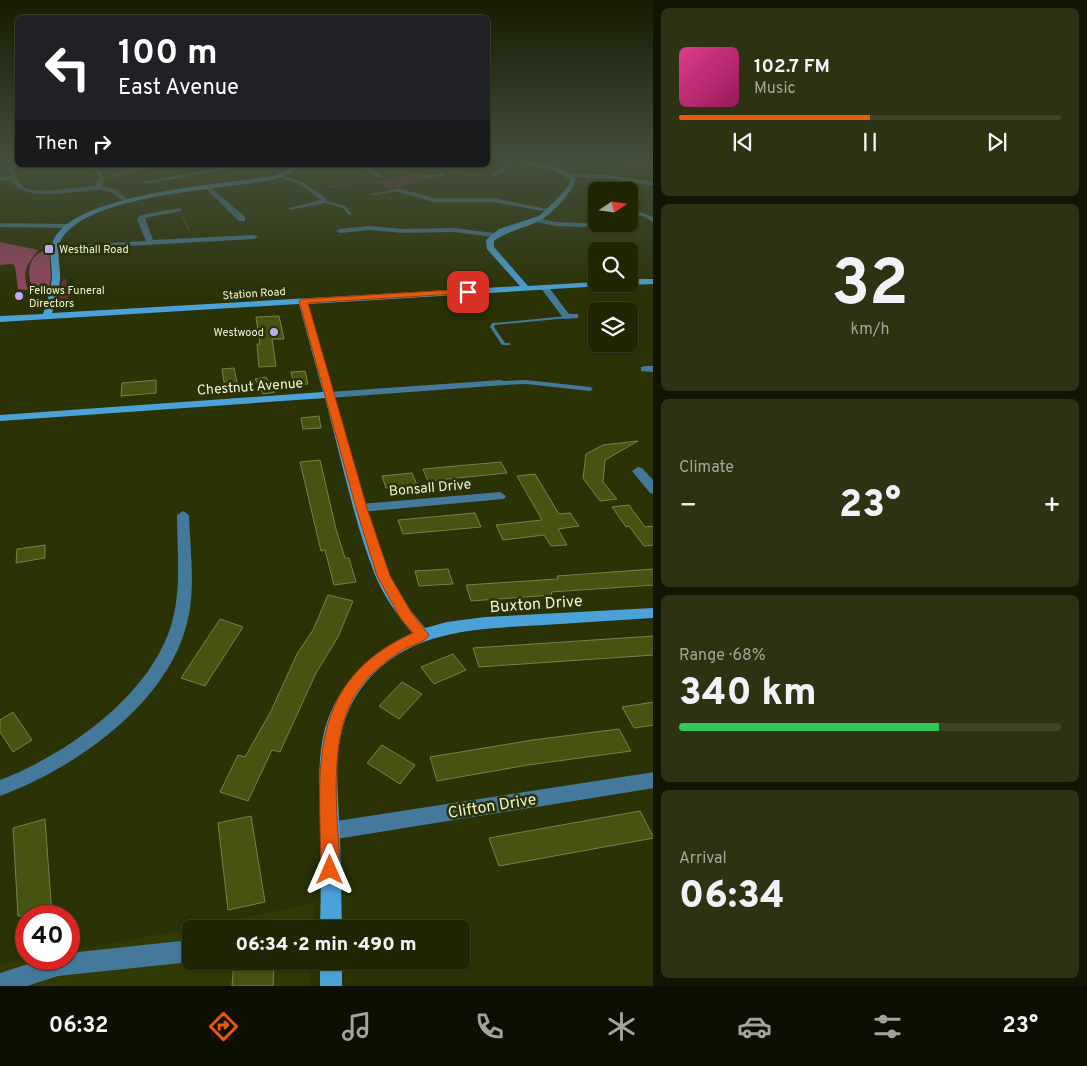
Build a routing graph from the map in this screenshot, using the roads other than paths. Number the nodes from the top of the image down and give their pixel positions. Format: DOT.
graph roads {
  1 [pos="112,206"];
  2 [pos="227,206"];
  3 [pos="303,206"];
  4 [pos="341,206"];
  5 [pos="526,206"];
  6 [pos="553,206"];
  7 [pos="291,209"];
  8 [pos="179,210"];
  9 [pos="549,210"];
  10 [pos="638,212"];
  11 [pos="350,214"];
  12 [pos="536,219"];
  13 [pos="652,219"];
  14 [pos="242,220"];
  15 [pos="0,225"];
  16 [pos="585,225"];
  17 [pos="68,226"];
  18 [pos="340,231"];
  19 [pos="494,235"];
  20 [pos="150,242"];
  21 [pos="261,245"];
  22 [pos="55,248"];
  23 [pos="653,281"];
  24 [pos="638,282"];
  25 [pos="588,285"];
  26 [pos="544,287"];
  27 [pos="526,288"];
  28 [pos="303,301"];
  29 [pos="47,316"];
  30 [pos="571,317"];
  31 [pos="0,319"];
  32 [pos="509,344"];
  33 [pos="501,384"];
  34 [pos="590,389"];
  35 [pos="329,395"];
  36 [pos="0,418"];
  37 [pos="638,471"];
  38 [pos="651,484"];
  39 [pos="500,496"];
  40 [pos="361,508"];
  41 [pos="183,515"];
  42 [pos="653,613"];
  43 [pos="422,635"];
  44 [pos="653,780"];
  45 [pos="0,788"];
  46 [pos="330,831"];
  47 [pos="331,920"];
  48 [pos="181,952"];
  49 [pos="331,970"];
  50 [pos="0,984"];
  51 [pos="330,986"];
  1 -- 17 [label="street"];
  2 -- 14 [label="street"];
  3 -- 7 [label="street"];
  4 -- 11 [label="lane"];
  5 -- 9 [label="street"];
  6 -- 9 [label="street"];
  8 -- 20 [label="street"];
  9 -- 12 [label="street"];
  10 -- 13 [label="street"];
  12 -- 16 [label="street"];
  12 -- 19 [label="street"];
  15 -- 17 [label="street"];
  17 -- 22 [label="street"];
  18 -- 19 [label="street"];
  19 -- 27 [label="street"];
  20 -- 21 [label="street"];
  20 -- 22 [label="street"];
  22 -- 29 [label="street"];
  23 -- 24 [label="street"];
  25 -- 26 [label="street, Station Road"];
  26 -- 27 [label="street, Station Road"];
  26 -- 30 [label="street"];
  27 -- 28 [label="street, Station Road"];
  28 -- 29 [label="street, Station Road"];
  28 -- 35 [label="street"];
  29 -- 31 [label="street, Station Road"];
  30 -- 32 [label="lane"];
  33 -- 34 [label="lane"];
  33 -- 35 [label="street, Chestnut Avenue"];
  35 -- 36 [label="street, Chestnut Avenue"];
  35 -- 40 [label="street"];
  37 -- 38 [label="street"];
  39 -- 40 [label="street, Bonsall Drive"];
  40 -- 43 [label="street"];
  41 -- 45 [label="street"];
  42 -- 43 [label="street, Buxton Drive"];
  43 -- 46 [label="street, Buxton Drive"];
  44 -- 46 [label="street, Clifton Drive"];
  46 -- 47 [label="street, Buxton Drive"];
  48 -- 50 [label="street"];
  49 -- 51 [label="street"];
}
